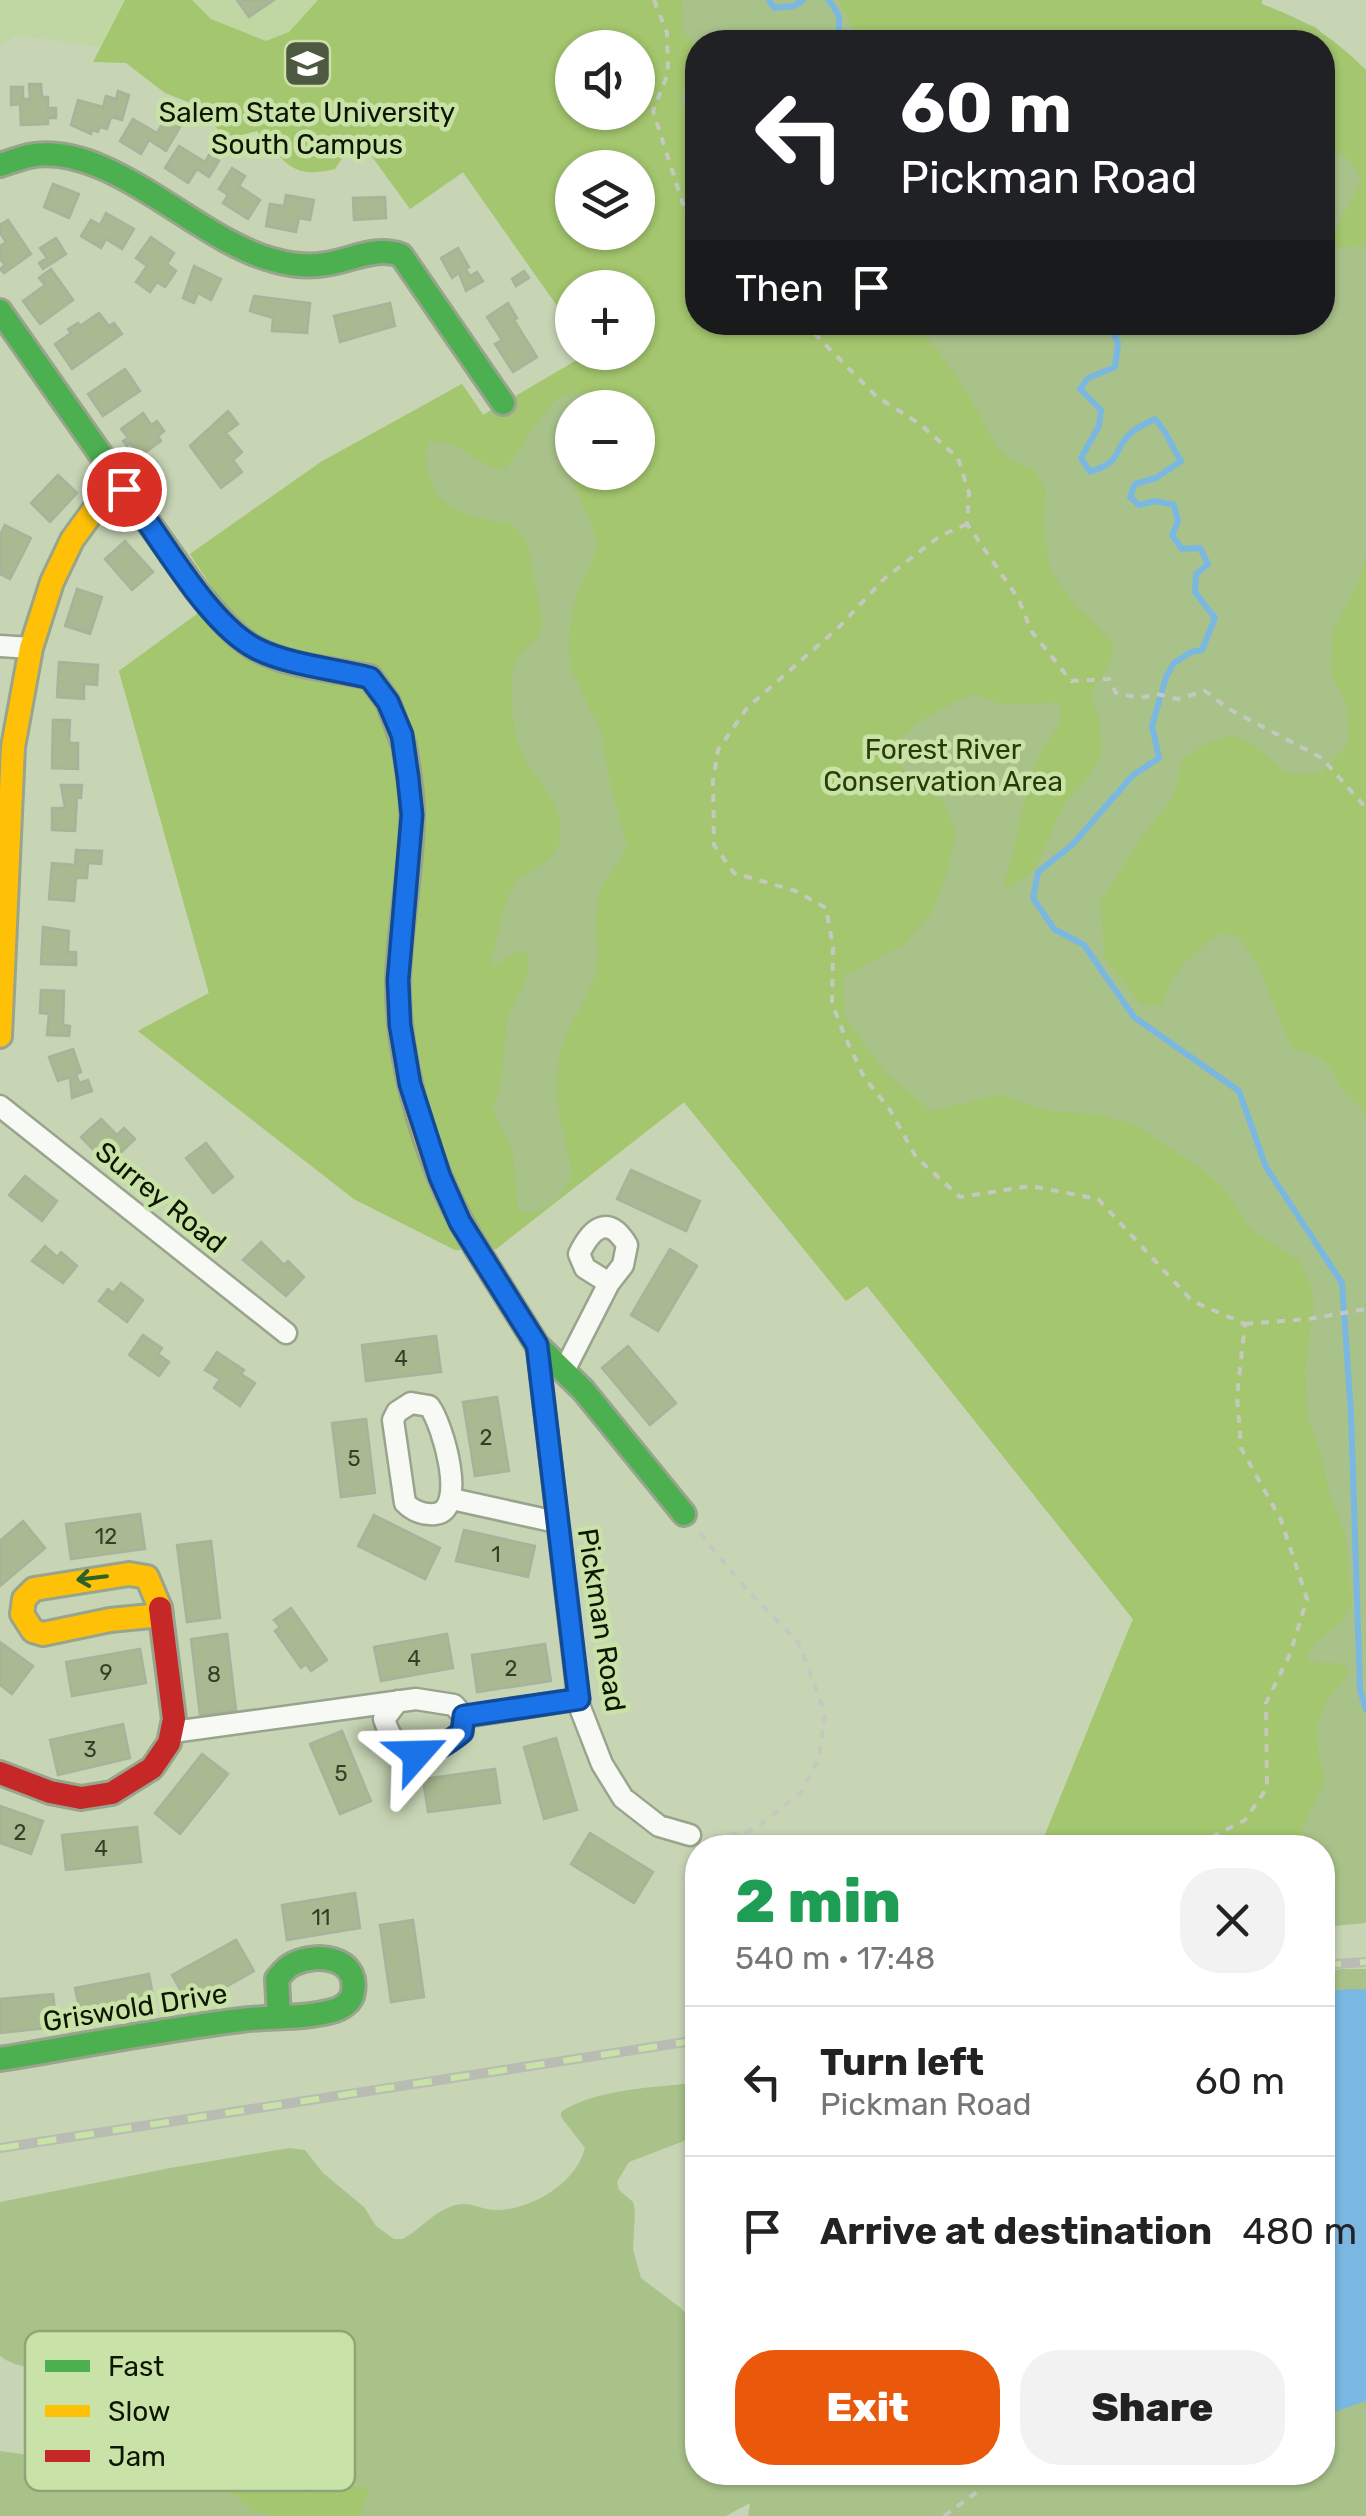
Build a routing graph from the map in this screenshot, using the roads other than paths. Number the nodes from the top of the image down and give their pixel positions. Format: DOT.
graph roads {
  1 [pos="0,165"];
  2 [pos="0,312"];
  3 [pos="503,402"];
  4 [pos="124,489"];
  5 [pos="0,646"];
  6 [pos="30,648"];
  7 [pos="2,969"];
  8 [pos="0,1036"];
  9 [pos="0,1106"];
  10 [pos="609,1284"];
  11 [pos="286,1332"];
  12 [pos="537,1345"];
  13 [pos="564,1371"];
  14 [pos="452,1500"];
  15 [pos="684,1514"];
  16 [pos="556,1522"];
  17 [pos="162,1615"];
  18 [pos="579,1699"];
  19 [pos="398,1701"];
  20 [pos="464,1716"];
  21 [pos="173,1732"];
  22 [pos="0,1773"];
  23 [pos="690,1834"];
  24 [pos="279,2016"];
  25 [pos="0,2059"];
  1 -- 3 [label="street"];
  2 -- 4 [label="street, Pickman Road"];
  4 -- 6 [label="street"];
  4 -- 12 [label="street, Pickman Road"];
  5 -- 6 [label="street"];
  6 -- 7 [label="street"];
  7 -- 8 [label="street"];
  9 -- 11 [label="street, Surrey Road"];
  10 -- 13 [label="street"];
  12 -- 13 [label="street, Pickman Road"];
  12 -- 16 [label="street, Pickman Road"];
  13 -- 15 [label="street, Pickman Road"];
  14 -- 14 [label="street"];
  14 -- 16 [label="street"];
  16 -- 18 [label="street, Pickman Road"];
  17 -- 17 [label="street, one-way"];
  17 -- 21 [label="street"];
  18 -- 20 [label="street"];
  18 -- 23 [label="street, Pickman Road"];
  19 -- 20 [label="street"];
  19 -- 20 [label="street"];
  19 -- 21 [label="street"];
  21 -- 22 [label="street"];
  24 -- 25 [label="street, Griswold Drive"];
}
